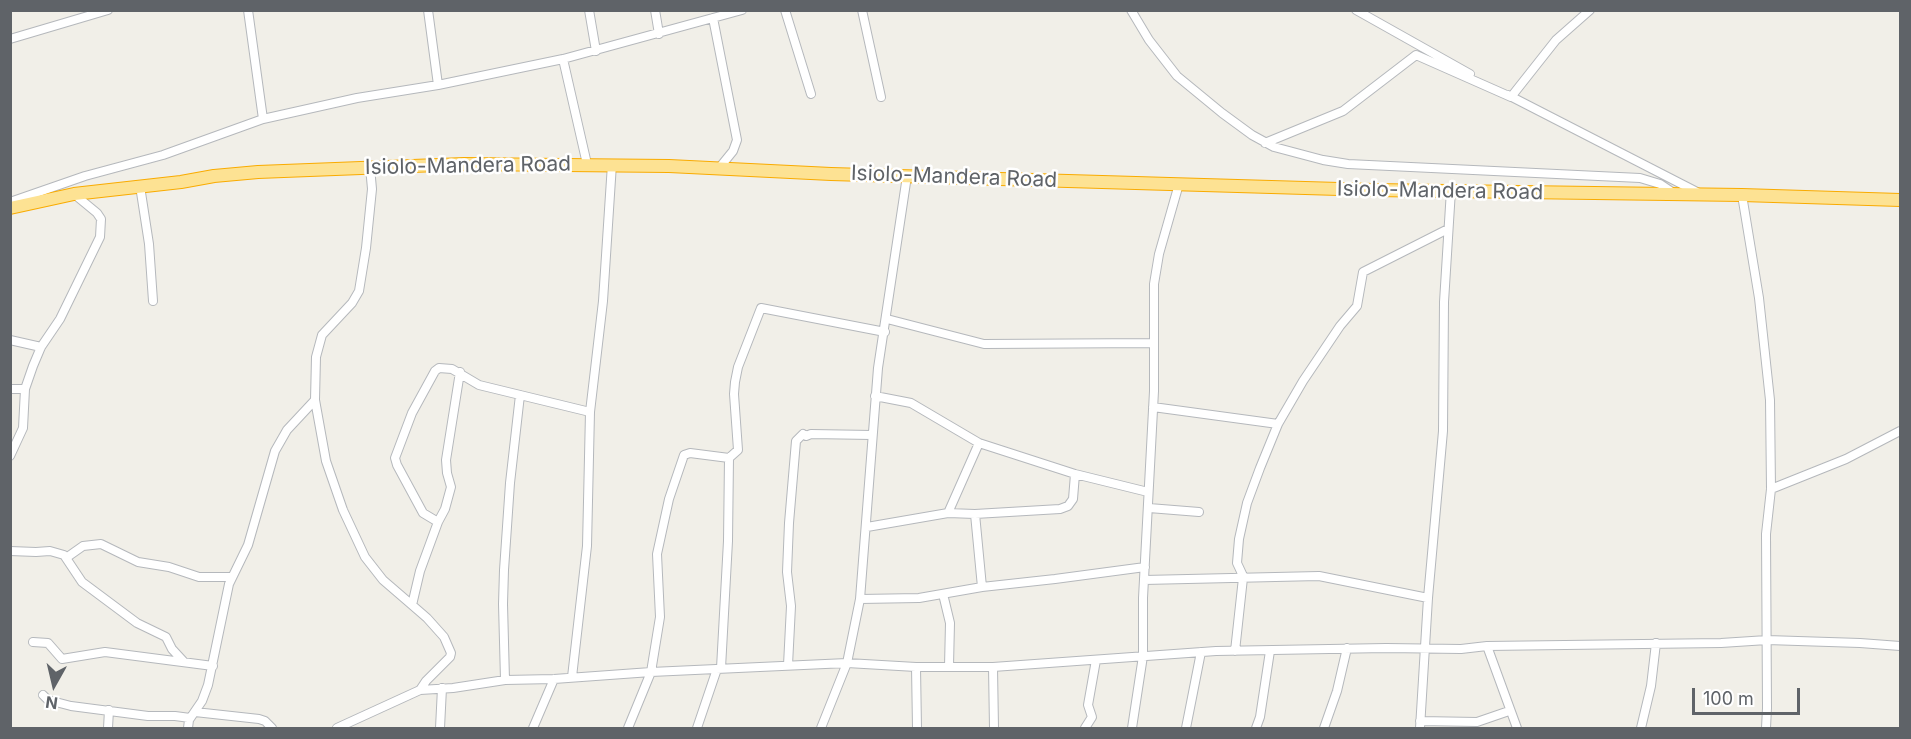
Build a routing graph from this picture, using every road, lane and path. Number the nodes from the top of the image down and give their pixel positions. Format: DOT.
graph roads {
  1 [pos="108,10"];
  2 [pos="248,10"];
  3 [pos="428,10"];
  4 [pos="589,10"];
  5 [pos="655,10"];
  6 [pos="742,10"];
  7 [pos="785,10"];
  8 [pos="862,10"];
  9 [pos="1131,10"];
  10 [pos="1356,10"];
  11 [pos="1590,10"];
  12 [pos="713,18"];
  13 [pos="659,34"];
  14 [pos="10,39"];
  15 [pos="596,51"];
  16 [pos="563,59"];
  17 [pos="438,85"];
  18 [pos="811,94"];
  19 [pos="880,97"];
  20 [pos="1511,97"];
  21 [pos="263,119"];
  22 [pos="1265,143"];
  23 [pos="587,164"];
  24 [pos="612,164"];
  25 [pos="370,167"];
  26 [pos="720,168"];
  27 [pos="907,176"];
  28 [pos="1179,184"];
  29 [pos="140,186"];
  30 [pos="1451,190"];
  31 [pos="74,194"];
  32 [pos="1675,195"];
  33 [pos="1742,195"];
  34 [pos="1705,196"];
  35 [pos="1900,200"];
  36 [pos="10,202"];
  37 [pos="10,208"];
  38 [pos="1448,229"];
  39 [pos="153,302"];
  40 [pos="887,319"];
  41 [pos="885,332"];
  42 [pos="10,340"];
  43 [pos="1154,343"];
  44 [pos="41,347"];
  45 [pos="460,372"];
  46 [pos="10,389"];
  47 [pos="25,389"];
  48 [pos="520,395"];
  49 [pos="875,396"];
  50 [pos="315,400"];
  51 [pos="1153,406"];
  52 [pos="590,412"];
  53 [pos="1278,424"];
  54 [pos="1900,431"];
  55 [pos="872,435"];
  56 [pos="979,443"];
  57 [pos="11,453"];
  58 [pos="729,458"];
  59 [pos="1075,474"];
  60 [pos="1771,489"];
  61 [pos="1148,492"];
  62 [pos="1149,508"];
  63 [pos="1199,512"];
  64 [pos="948,513"];
  65 [pos="975,514"];
  66 [pos="438,522"];
  67 [pos="867,527"];
  68 [pos="10,551"];
  69 [pos="66,558"];
  70 [pos="1145,567"];
  71 [pos="232,577"];
  72 [pos="1243,578"];
  73 [pos="1144,580"];
  74 [pos="982,587"];
  75 [pos="942,594"];
  76 [pos="1428,598"];
  77 [pos="860,599"];
  78 [pos="412,605"];
  79 [pos="1767,640"];
  80 [pos="33,642"];
  81 [pos="1656,643"];
  82 [pos="1487,646"];
  83 [pos="1900,646"];
  84 [pos="1347,648"];
  85 [pos="1424,648"];
  86 [pos="1235,651"];
  87 [pos="1270,651"];
  88 [pos="1201,652"];
  89 [pos="1143,656"];
  90 [pos="1096,660"];
  91 [pos="184,662"];
  92 [pos="848,663"];
  93 [pos="788,665"];
  94 [pos="213,666"];
  95 [pos="949,666"];
  96 [pos="916,667"];
  97 [pos="993,667"];
  98 [pos="719,668"];
  99 [pos="651,672"];
  100 [pos="572,677"];
  101 [pos="555,679"];
  102 [pos="505,680"];
  103 [pos="442,688"];
  104 [pos="420,690"];
  105 [pos="43,695"];
  106 [pos="109,710"];
  107 [pos="1509,711"];
  108 [pos="193,715"];
  109 [pos="1420,725"];
  110 [pos="108,729"];
  111 [pos="188,729"];
  112 [pos="272,729"];
  113 [pos="337,729"];
  114 [pos="440,729"];
  115 [pos="533,729"];
  116 [pos="628,729"];
  117 [pos="697,729"];
  118 [pos="821,729"];
  119 [pos="917,729"];
  120 [pos="994,729"];
  121 [pos="1085,729"];
  122 [pos="1132,729"];
  123 [pos="1186,729"];
  124 [pos="1256,729"];
  125 [pos="1324,729"];
  126 [pos="1517,729"];
  127 [pos="1641,729"];
  128 [pos="1766,729"];
  1 -- 14 [label="street"];
  2 -- 21 [label="street"];
  3 -- 17 [label="street"];
  4 -- 15 [label="street"];
  5 -- 13 [label="street"];
  6 -- 12 [label="street"];
  7 -- 18 [label="street"];
  8 -- 19 [label="street"];
  9 -- 22 [label="street"];
  10 -- 20 [label="street"];
  11 -- 20 [label="street"];
  12 -- 13 [label="street"];
  12 -- 26 [label="street"];
  13 -- 15 [label="street"];
  15 -- 16 [label="street"];
  16 -- 17 [label="street"];
  16 -- 23 [label="street"];
  17 -- 21 [label="street"];
  20 -- 22 [label="street"];
  20 -- 34 [label="street"];
  21 -- 36 [label="street"];
  22 -- 32 [label="street"];
  23 -- 24 [label="highway, Isiolo-Mandera Road"];
  23 -- 25 [label="highway, Isiolo-Mandera Road"];
  24 -- 26 [label="highway, Isiolo-Mandera Road"];
  24 -- 52 [label="street"];
  25 -- 29 [label="highway, Isiolo-Mandera Road"];
  25 -- 50 [label="street"];
  26 -- 27 [label="highway, Isiolo-Mandera Road"];
  27 -- 28 [label="highway, Isiolo-Mandera Road"];
  27 -- 40 [label="street"];
  28 -- 30 [label="highway, Isiolo-Mandera Road"];
  28 -- 43 [label="street"];
  29 -- 31 [label="highway, Isiolo-Mandera Road"];
  29 -- 39 [label="street"];
  30 -- 32 [label="highway, Isiolo-Mandera Road"];
  30 -- 38 [label="street"];
  31 -- 37 [label="highway, Isiolo-Mandera Road"];
  31 -- 44 [label="street"];
  32 -- 34 [label="highway, Isiolo-Mandera Road"];
  33 -- 34 [label="highway, Isiolo-Mandera Road"];
  33 -- 35 [label="highway, Isiolo-Mandera Road"];
  33 -- 60 [label="street"];
  38 -- 53 [label="street"];
  38 -- 76 [label="street"];
  40 -- 41 [label="street"];
  40 -- 43 [label="street"];
  41 -- 49 [label="street"];
  41 -- 58 [label="street"];
  42 -- 44 [label="street"];
  43 -- 51 [label="street"];
  44 -- 47 [label="street"];
  45 -- 48 [label="street"];
  45 -- 66 [label="street"];
  45 -- 66 [label="street"];
  46 -- 47 [label="street"];
  47 -- 57 [label="street"];
  48 -- 52 [label="street"];
  48 -- 102 [label="street"];
  49 -- 55 [label="street"];
  49 -- 56 [label="street"];
  50 -- 71 [label="street"];
  50 -- 78 [label="street"];
  51 -- 53 [label="street"];
  51 -- 61 [label="street"];
  52 -- 100 [label="street"];
  53 -- 72 [label="street"];
  54 -- 60 [label="street"];
  55 -- 67 [label="street"];
  55 -- 93 [label="street"];
  56 -- 59 [label="street"];
  56 -- 64 [label="street"];
  58 -- 98 [label="street"];
  58 -- 99 [label="street"];
  59 -- 61 [label="street"];
  59 -- 65 [label="street"];
  60 -- 79 [label="street"];
  61 -- 62 [label="street"];
  62 -- 63 [label="street"];
  62 -- 70 [label="street"];
  64 -- 65 [label="street"];
  64 -- 67 [label="street"];
  65 -- 74 [label="street"];
  66 -- 78 [label="street"];
  67 -- 77 [label="street"];
  68 -- 69 [label="street"];
  69 -- 71 [label="street"];
  69 -- 91 [label="street"];
  70 -- 73 [label="street"];
  70 -- 74 [label="street"];
  71 -- 94 [label="street"];
  72 -- 73 [label="street"];
  72 -- 76 [label="street"];
  72 -- 86 [label="street"];
  73 -- 89 [label="street"];
  74 -- 75 [label="street"];
  75 -- 77 [label="street"];
  75 -- 95 [label="street"];
  76 -- 85 [label="street"];
  77 -- 92 [label="street"];
  78 -- 104 [label="street"];
  79 -- 81 [label="street"];
  79 -- 83 [label="street"];
  79 -- 128 [label="street"];
  80 -- 91 [label="street"];
  81 -- 82 [label="street"];
  81 -- 127 [label="street"];
  82 -- 85 [label="street"];
  82 -- 107 [label="street"];
  84 -- 85 [label="street"];
  84 -- 87 [label="street"];
  84 -- 125 [label="street"];
  85 -- 109 [label="street"];
  86 -- 87 [label="street"];
  86 -- 88 [label="street"];
  87 -- 124 [label="street"];
  88 -- 89 [label="street"];
  88 -- 123 [label="street"];
  89 -- 90 [label="street"];
  89 -- 122 [label="street"];
  90 -- 97 [label="street"];
  90 -- 121 [label="street"];
  91 -- 94 [label="street"];
  92 -- 93 [label="street"];
  92 -- 96 [label="street"];
  92 -- 118 [label="street"];
  93 -- 98 [label="street"];
  94 -- 108 [label="street"];
  95 -- 96 [label="street"];
  95 -- 97 [label="street"];
  96 -- 119 [label="street"];
  97 -- 120 [label="street"];
  98 -- 99 [label="street"];
  98 -- 117 [label="street"];
  99 -- 100 [label="street"];
  99 -- 116 [label="street"];
  100 -- 101 [label="street"];
  101 -- 102 [label="street"];
  101 -- 115 [label="street"];
  102 -- 103 [label="street"];
  103 -- 104 [label="street"];
  103 -- 114 [label="street"];
  104 -- 113 [label="street"];
  105 -- 106 [label="street"];
  106 -- 108 [label="street"];
  106 -- 110 [label="street"];
  107 -- 109 [label="street"];
  107 -- 126 [label="street"];
  108 -- 111 [label="street"];
  108 -- 112 [label="street"];
}
